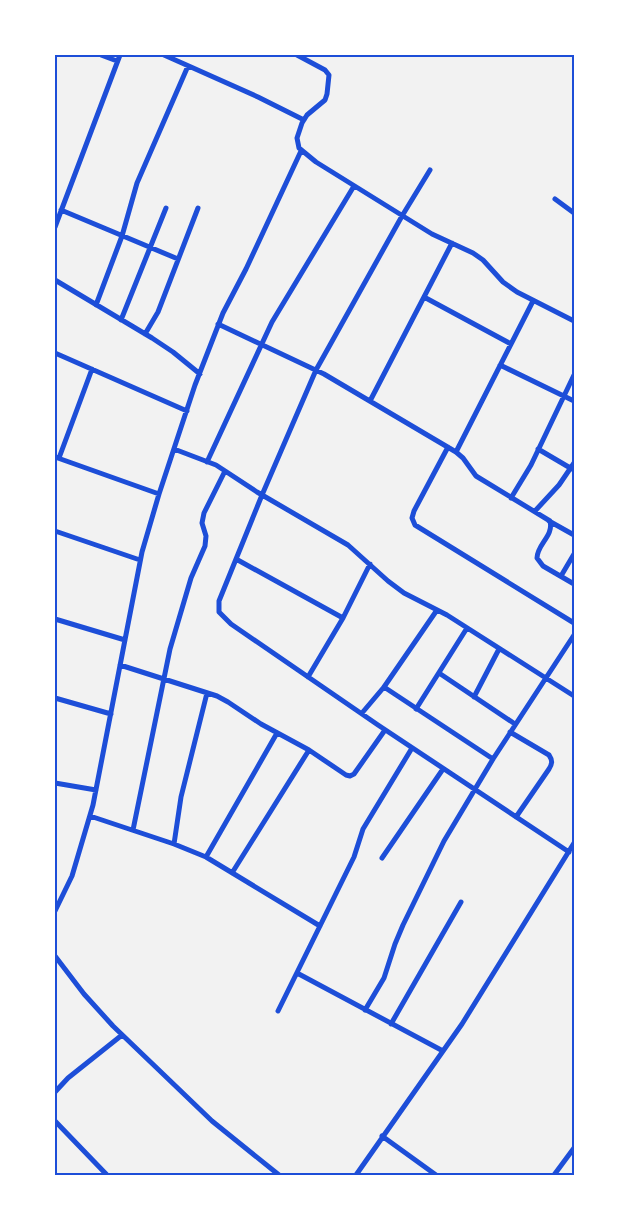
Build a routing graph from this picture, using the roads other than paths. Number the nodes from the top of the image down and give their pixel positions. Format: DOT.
graph roads {
  1 [pos="101,55"];
  2 [pos="164,55"];
  3 [pos="297,55"];
  4 [pos="118,58"];
  5 [pos="188,66"];
  6 [pos="304,120"];
  7 [pos="301,151"];
  8 [pos="430,170"];
  9 [pos="354,186"];
  10 [pos="555,199"];
  11 [pos="166,208"];
  12 [pos="198,208"];
  13 [pos="61,210"];
  14 [pos="574,213"];
  15 [pos="402,216"];
  16 [pos="55,227"];
  17 [pos="122,236"];
  18 [pos="452,243"];
  19 [pos="150,248"];
  20 [pos="178,260"];
  21 [pos="55,280"];
  22 [pos="424,297"];
  23 [pos="532,301"];
  24 [pos="96,305"];
  25 [pos="121,320"];
  26 [pos="574,321"];
  27 [pos="218,324"];
  28 [pos="145,334"];
  29 [pos="261,344"];
  30 [pos="511,344"];
  31 [pos="55,353"];
  32 [pos="500,365"];
  33 [pos="92,369"];
  34 [pos="316,370"];
  35 [pos="200,374"];
  36 [pos="574,375"];
  37 [pos="564,396"];
  38 [pos="370,401"];
  39 [pos="574,401"];
  40 [pos="186,411"];
  41 [pos="448,446"];
  42 [pos="174,449"];
  43 [pos="538,449"];
  44 [pos="456,452"];
  45 [pos="57,457"];
  46 [pos="207,462"];
  47 [pos="573,467"];
  48 [pos="225,470"];
  49 [pos="159,494"];
  50 [pos="262,495"];
  51 [pos="511,498"];
  52 [pos="535,511"];
  53 [pos="549,520"];
  54 [pos="55,531"];
  55 [pos="574,535"];
  56 [pos="574,554"];
  57 [pos="236,559"];
  58 [pos="140,560"];
  59 [pos="370,564"];
  60 [pos="561,576"];
  61 [pos="574,584"];
  62 [pos="437,610"];
  63 [pos="343,618"];
  64 [pos="55,619"];
  65 [pos="574,623"];
  66 [pos="467,628"];
  67 [pos="574,635"];
  68 [pos="125,640"];
  69 [pos="499,649"];
  70 [pos="120,665"];
  71 [pos="438,674"];
  72 [pos="308,677"];
  73 [pos="164,679"];
  74 [pos="546,680"];
  75 [pos="384,687"];
  76 [pos="207,693"];
  77 [pos="574,696"];
  78 [pos="474,697"];
  79 [pos="55,698"];
  80 [pos="416,709"];
  81 [pos="362,713"];
  82 [pos="111,714"];
  83 [pos="515,724"];
  84 [pos="386,730"];
  85 [pos="510,732"];
  86 [pos="277,733"];
  87 [pos="412,748"];
  88 [pos="309,750"];
  89 [pos="493,759"];
  90 [pos="443,769"];
  91 [pos="55,783"];
  92 [pos="474,789"];
  93 [pos="96,790"];
  94 [pos="90,816"];
  95 [pos="516,817"];
  96 [pos="133,830"];
  97 [pos="574,843"];
  98 [pos="174,844"];
  99 [pos="569,852"];
  100 [pos="206,857"];
  101 [pos="382,858"];
  102 [pos="232,873"];
  103 [pos="461,902"];
  104 [pos="55,911"];
  105 [pos="320,926"];
  106 [pos="55,956"];
  107 [pos="297,973"];
  108 [pos="365,1010"];
  109 [pos="278,1011"];
  110 [pos="391,1024"];
  111 [pos="122,1035"];
  112 [pos="443,1051"];
  113 [pos="55,1092"];
  114 [pos="55,1121"];
  115 [pos="382,1136"];
  116 [pos="574,1148"];
  117 [pos="107,1175"];
  118 [pos="279,1175"];
  119 [pos="356,1175"];
  120 [pos="436,1175"];
  121 [pos="554,1175"];
  1 -- 4 [label="street"];
  2 -- 5 [label="street"];
  3 -- 6 [label="street"];
  4 -- 13 [label="street"];
  5 -- 6 [label="street"];
  5 -- 17 [label="street"];
  6 -- 7 [label="street"];
  7 -- 9 [label="street"];
  7 -- 27 [label="street"];
  8 -- 15 [label="street"];
  9 -- 15 [label="street"];
  9 -- 29 [label="street"];
  10 -- 14 [label="street"];
  11 -- 19 [label="street"];
  12 -- 20 [label="street"];
  13 -- 16 [label="street"];
  13 -- 17 [label="street"];
  15 -- 18 [label="street"];
  15 -- 34 [label="street"];
  17 -- 19 [label="street"];
  17 -- 24 [label="street"];
  18 -- 22 [label="street"];
  18 -- 23 [label="street"];
  19 -- 20 [label="street"];
  19 -- 25 [label="street"];
  20 -- 28 [label="street"];
  21 -- 24 [label="street"];
  22 -- 30 [label="street"];
  22 -- 38 [label="street"];
  23 -- 26 [label="street"];
  23 -- 30 [label="street"];
  24 -- 25 [label="street"];
  25 -- 28 [label="street"];
  27 -- 29 [label="street"];
  27 -- 35 [label="street"];
  28 -- 35 [label="street"];
  29 -- 34 [label="street"];
  29 -- 46 [label="street"];
  30 -- 32 [label="street"];
  31 -- 33 [label="street"];
  32 -- 37 [label="street"];
  32 -- 44 [label="street"];
  33 -- 40 [label="street"];
  33 -- 45 [label="street"];
  34 -- 38 [label="street"];
  34 -- 50 [label="street"];
  35 -- 40 [label="street"];
  36 -- 37 [label="street"];
  37 -- 39 [label="street"];
  37 -- 43 [label="street"];
  38 -- 41 [label="street"];
  40 -- 42 [label="street"];
  41 -- 44 [label="street"];
  41 -- 65 [label="street"];
  42 -- 46 [label="street"];
  42 -- 49 [label="street"];
  43 -- 47 [label="street"];
  43 -- 51 [label="street"];
  44 -- 51 [label="street"];
  45 -- 49 [label="street"];
  46 -- 48 [label="street"];
  47 -- 52 [label="street"];
  48 -- 50 [label="street"];
  48 -- 73 [label="street"];
  49 -- 58 [label="street"];
  50 -- 57 [label="street"];
  50 -- 59 [label="street"];
  51 -- 52 [label="street"];
  52 -- 53 [label="street"];
  53 -- 55 [label="street"];
  53 -- 60 [label="street"];
  54 -- 58 [label="street"];
  56 -- 60 [label="street"];
  57 -- 63 [label="street"];
  57 -- 72 [label="street"];
  58 -- 68 [label="street"];
  59 -- 62 [label="street"];
  59 -- 63 [label="street"];
  60 -- 61 [label="street"];
  62 -- 66 [label="street"];
  62 -- 75 [label="street"];
  63 -- 72 [label="street"];
  64 -- 68 [label="street"];
  66 -- 69 [label="street"];
  66 -- 71 [label="street"];
  67 -- 74 [label="street"];
  68 -- 70 [label="street"];
  69 -- 74 [label="street"];
  69 -- 78 [label="street"];
  70 -- 73 [label="street"];
  70 -- 82 [label="street"];
  71 -- 78 [label="street"];
  71 -- 80 [label="street"];
  72 -- 81 [label="street"];
  73 -- 76 [label="street"];
  73 -- 96 [label="street"];
  74 -- 77 [label="street"];
  74 -- 83 [label="street"];
  75 -- 80 [label="street"];
  75 -- 81 [label="street"];
  76 -- 86 [label="street"];
  76 -- 98 [label="street"];
  78 -- 83 [label="street"];
  79 -- 82 [label="street"];
  80 -- 89 [label="street"];
  81 -- 84 [label="street"];
  82 -- 93 [label="street"];
  83 -- 85 [label="street"];
  84 -- 87 [label="street"];
  84 -- 88 [label="street"];
  85 -- 89 [label="street"];
  85 -- 95 [label="street"];
  86 -- 88 [label="street"];
  86 -- 100 [label="street"];
  87 -- 90 [label="street"];
  87 -- 105 [label="street"];
  88 -- 102 [label="street"];
  89 -- 92 [label="street"];
  90 -- 92 [label="street"];
  90 -- 101 [label="street"];
  91 -- 93 [label="street"];
  92 -- 95 [label="street"];
  92 -- 108 [label="street"];
  93 -- 94 [label="street"];
  94 -- 96 [label="street"];
  94 -- 104 [label="street"];
  95 -- 99 [label="street"];
  96 -- 98 [label="street"];
  97 -- 99 [label="street"];
  98 -- 100 [label="street"];
  99 -- 112 [label="street"];
  100 -- 102 [label="street"];
  102 -- 105 [label="street"];
  103 -- 110 [label="street"];
  105 -- 107 [label="street"];
  106 -- 111 [label="street"];
  107 -- 108 [label="street"];
  107 -- 109 [label="street"];
  108 -- 110 [label="street"];
  110 -- 112 [label="street"];
  111 -- 113 [label="street"];
  111 -- 118 [label="street"];
  112 -- 115 [label="street"];
  114 -- 117 [label="street"];
  115 -- 119 [label="street"];
  115 -- 120 [label="street"];
  116 -- 121 [label="street"];
}
